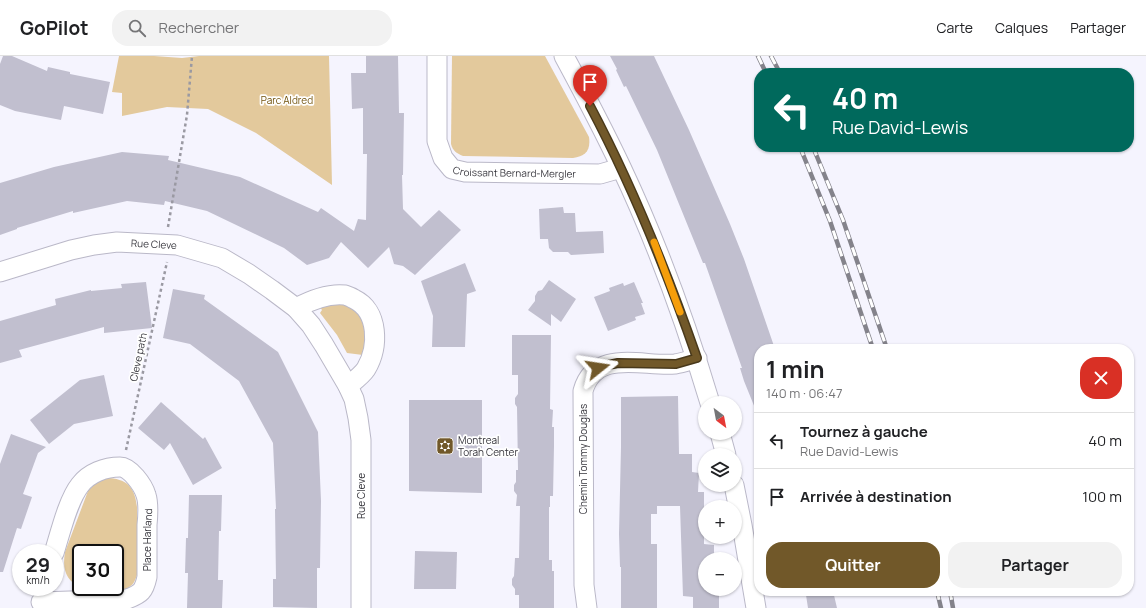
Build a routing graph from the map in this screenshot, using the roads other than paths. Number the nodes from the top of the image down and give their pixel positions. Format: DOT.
graph roads {
  1 [pos="437,56"];
  2 [pos="564,56"];
  3 [pos="621,168"];
  4 [pos="0,272"];
  5 [pos="296,308"];
  6 [pos="697,358"];
  7 [pos="348,386"];
  8 [pos="708,396"];
  9 [pos="735,492"];
  10 [pos="57,544"];
  11 [pos="41,599"];
  12 [pos="361,608"];
  13 [pos="586,608"];
  14 [pos="756,608"];
  1 -- 3 [label="street, Croissant Bernard-Mergler"];
  2 -- 3 [label="street"];
  3 -- 6 [label="street"];
  4 -- 5 [label="street, Rue Cleve"];
  5 -- 7 [label="street, Rue Cleve"];
  5 -- 7 [label="street"];
  6 -- 8 [label="street"];
  6 -- 13 [label="street, Chemin Tommy Douglas"];
  7 -- 12 [label="street, Rue Cleve"];
  9 -- 14 [label="street"];
  10 -- 11 [label="street, Place Harland"];
}
